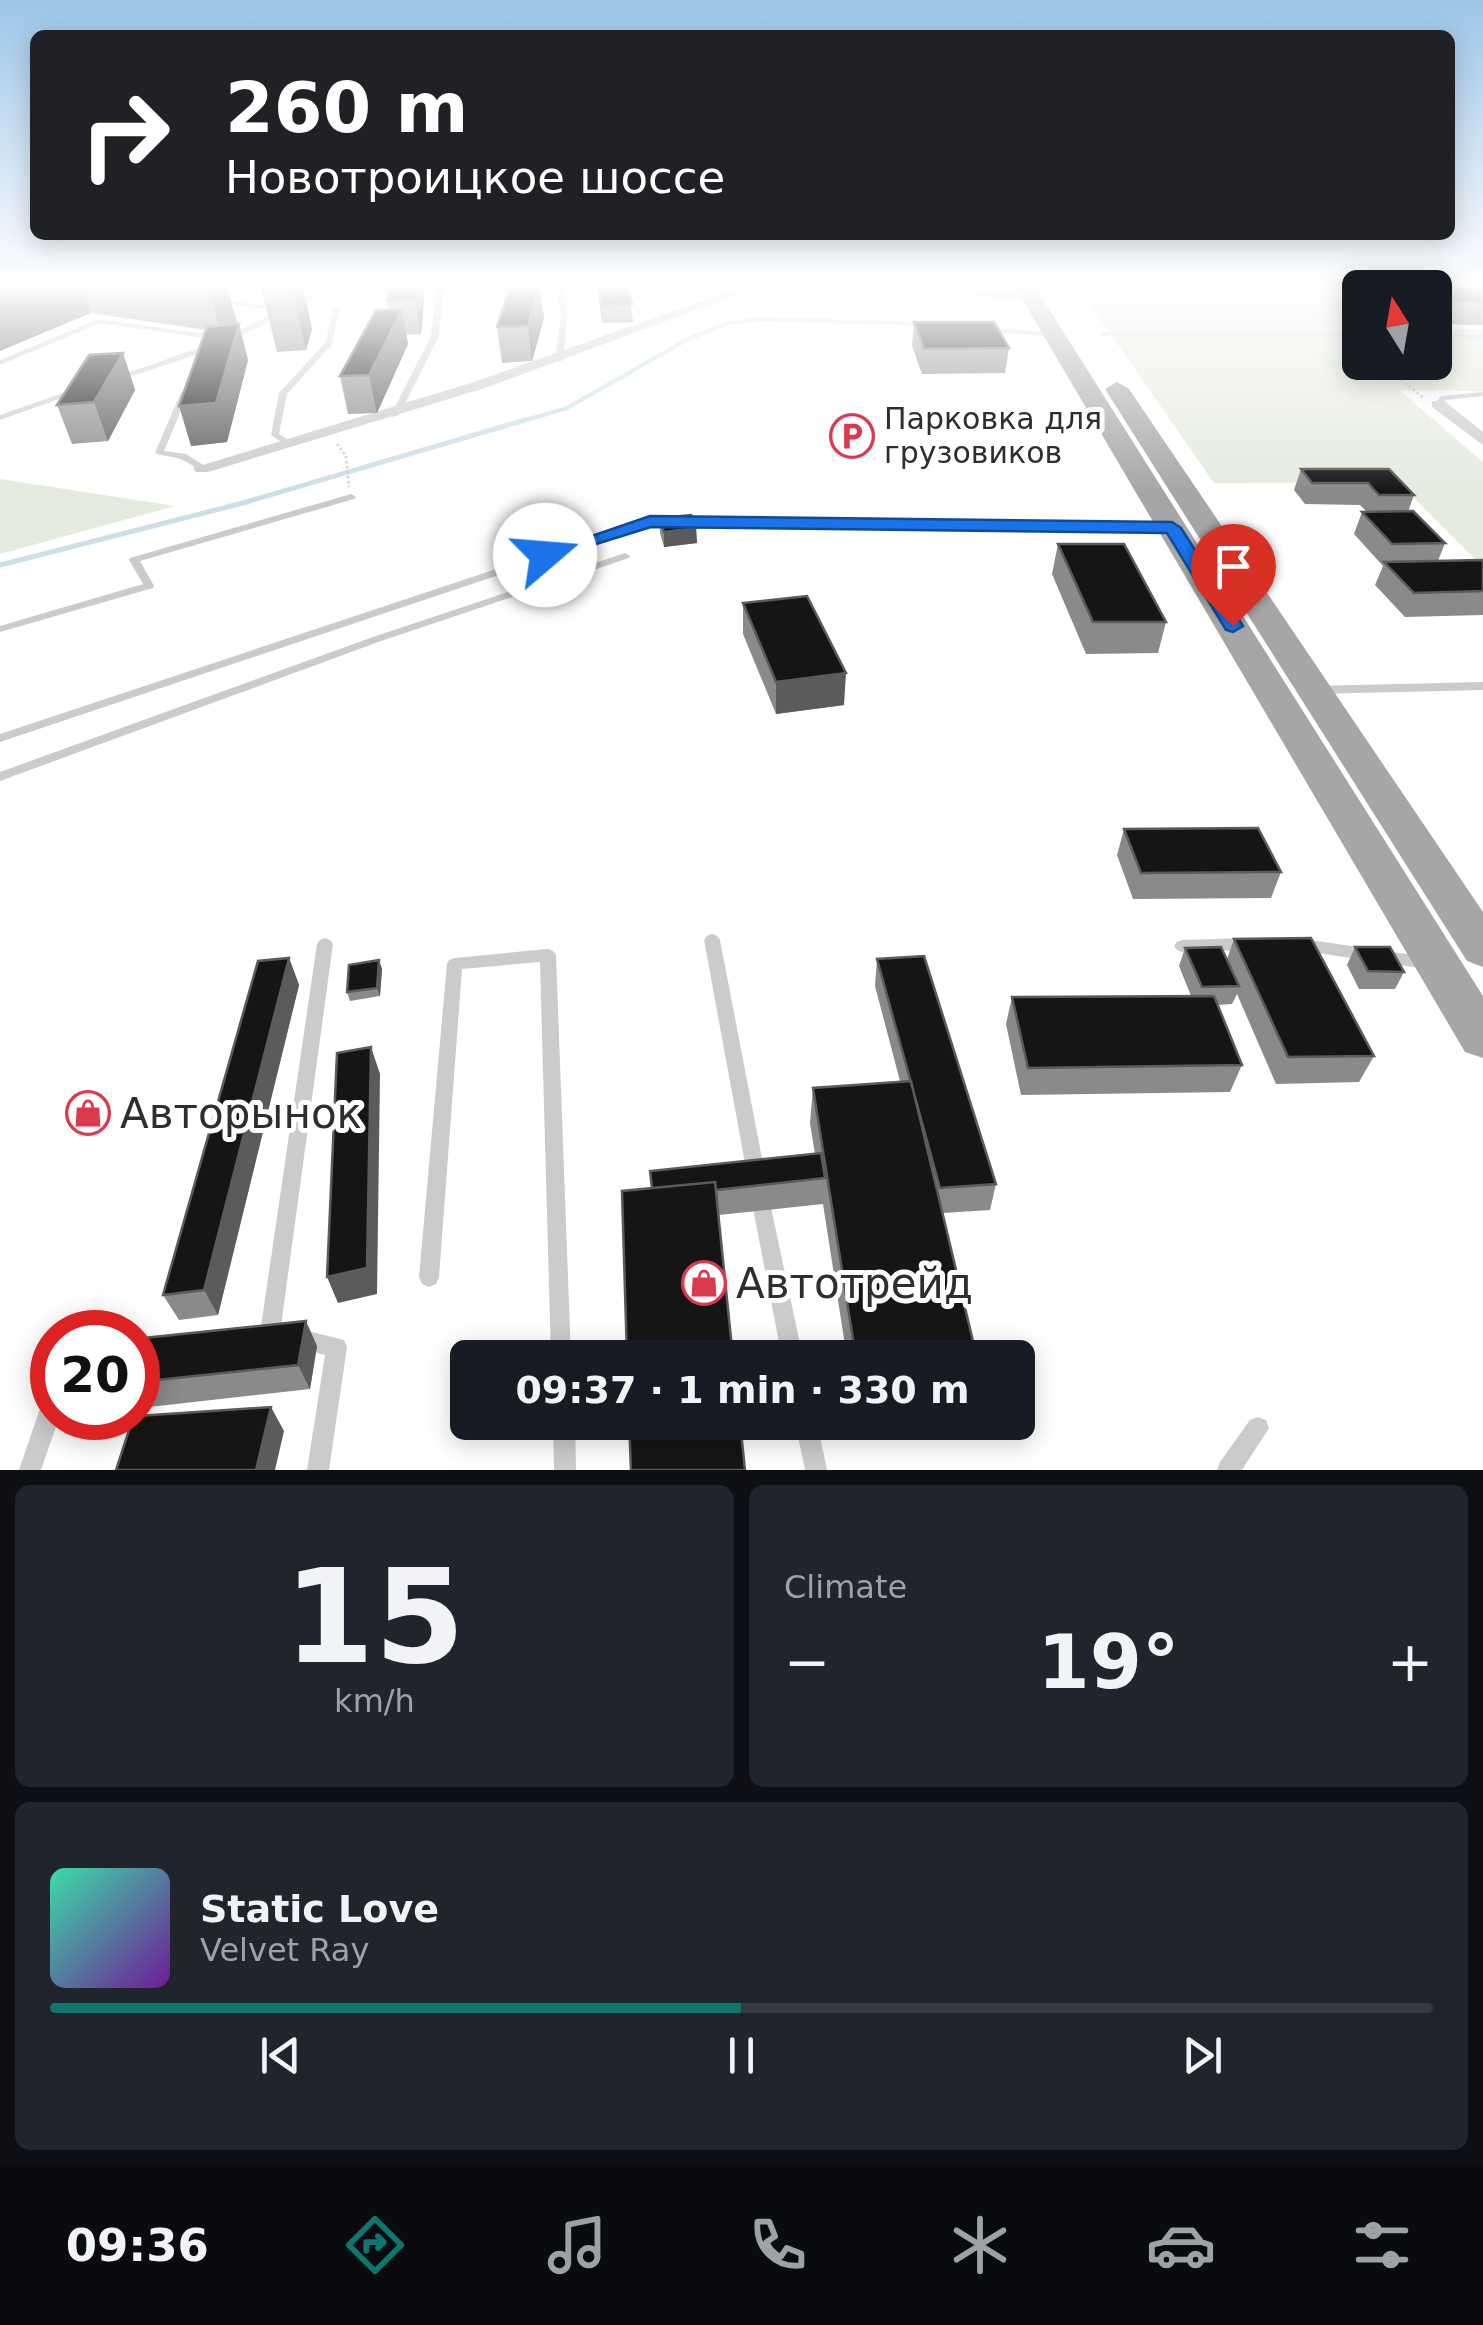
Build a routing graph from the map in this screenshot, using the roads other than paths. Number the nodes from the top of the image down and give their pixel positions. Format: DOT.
graph roads {
  1 [pos="182,356"];
  2 [pos="216,356"];
  3 [pos="317,356"];
  4 [pos="425,356"];
  5 [pos="560,356"];
  6 [pos="571,356"];
  7 [pos="1066,356"];
  8 [pos="1095,356"];
  9 [pos="200,358"];
  10 [pos="559,360"];
  11 [pos="110,381"];
  12 [pos="92,387"];
  13 [pos="186,389"];
  14 [pos="1483,394"];
  15 [pos="1438,404"];
  16 [pos="0,408"];
  17 [pos="18,412"];
  18 [pos="394,415"];
  19 [pos="0,418"];
  20 [pos="1483,440"];
  21 [pos="292,445"];
  22 [pos="202,468"];
  23 [pos="351,497"];
  24 [pos="1172,528"];
  25 [pos="625,556"];
  26 [pos="0,629"];
  27 [pos="1483,686"];
  28 [pos="1313,690"];
  29 [pos="0,738"];
  30 [pos="0,777"];
  31 [pos="712,940"];
  32 [pos="1270,943"];
  33 [pos="1288,943"];
  34 [pos="325,944"];
  35 [pos="1182,946"];
  36 [pos="1483,949"];
  37 [pos="1439,964"];
  38 [pos="1483,1038"];
  39 [pos="429,1277"];
  40 [pos="561,1340"];
  41 [pos="790,1340"];
  42 [pos="1258,1428"];
  43 [pos="40,1440"];
  44 [pos="564,1440"];
  45 [pos="810,1440"];
  46 [pos="30,1470"];
  47 [pos="318,1470"];
  48 [pos="565,1470"];
  49 [pos="816,1470"];
  50 [pos="1228,1470"];
  1 -- 11 [label="lane"];
  2 -- 9 [label="lane"];
  3 -- 21 [label="lane"];
  4 -- 18 [label="lane"];
  5 -- 10 [label="lane"];
  6 -- 10 [label="street"];
  7 -- 24 [label="main road"];
  8 -- 28 [label="main road"];
  10 -- 18 [label="street"];
  12 -- 17 [label="lane"];
  13 -- 22 [label="lane"];
  14 -- 15 [label="lane"];
  15 -- 20 [label="street"];
  16 -- 17 [label="lane"];
  17 -- 19 [label="lane"];
  18 -- 21 [label="street"];
  21 -- 22 [label="street"];
  23 -- 26 [label="lane"];
  24 -- 29 [label="lane"];
  24 -- 37 [label="main road"];
  25 -- 30 [label="lane"];
  27 -- 28 [label="lane"];
  28 -- 36 [label="main road"];
  31 -- 41 [label="lane"];
  32 -- 35 [label="lane"];
  33 -- 37 [label="lane"];
  34 -- 47 [label="lane"];
  37 -- 38 [label="main road"];
  39 -- 40 [label="lane"];
  42 -- 50 [label="lane"];
  43 -- 46 [label="lane"];
  44 -- 48 [label="lane"];
  45 -- 49 [label="lane"];
}
